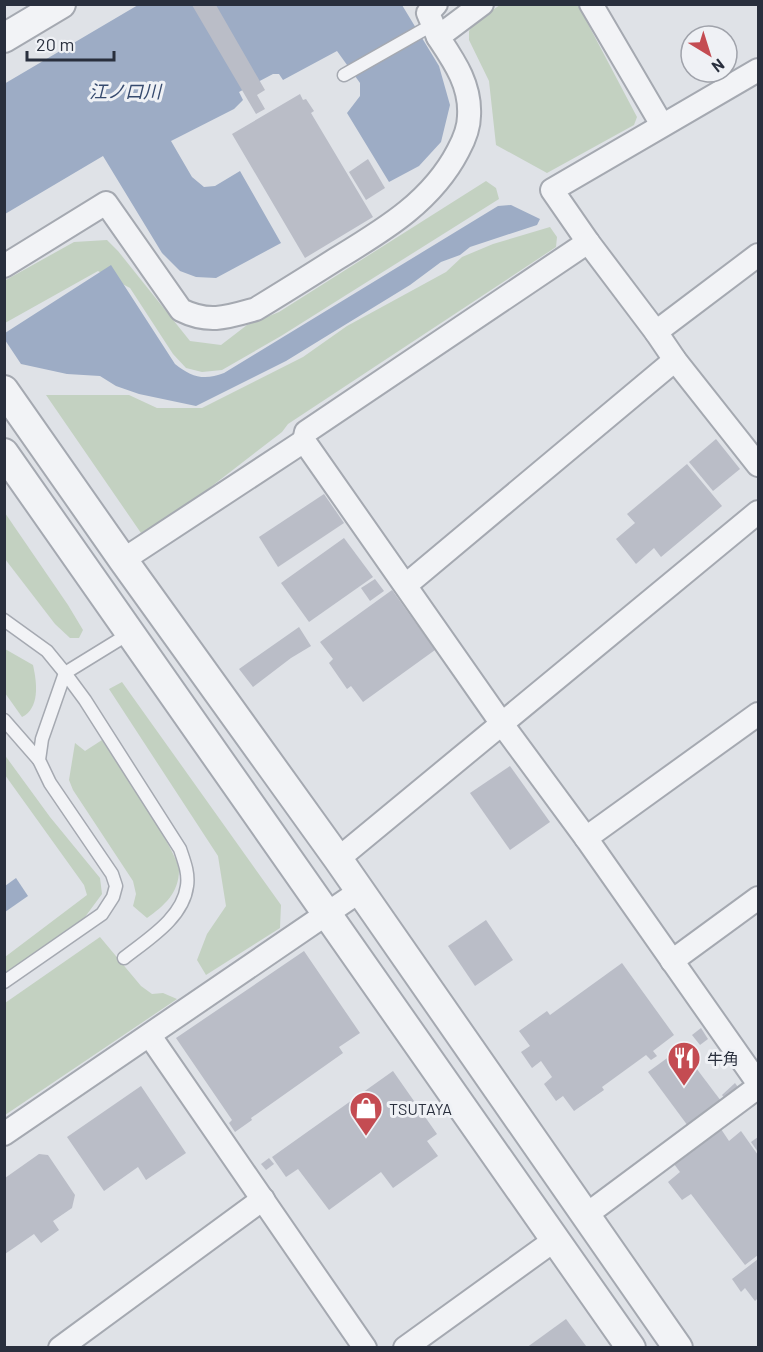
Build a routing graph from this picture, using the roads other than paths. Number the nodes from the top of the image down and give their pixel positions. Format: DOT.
graph roads {
  1 [pos="61,4"];
  2 [pos="482,4"];
  3 [pos="591,4"];
  4 [pos="433,24"];
  5 [pos="4,38"];
  6 [pos="759,70"];
  7 [pos="344,75"];
  8 [pos="662,126"];
  9 [pos="588,242"];
  10 [pos="759,255"];
  11 [pos="4,266"];
  12 [pos="656,332"];
  13 [pos="675,360"];
  14 [pos="4,390"];
  15 [pos="304,441"];
  16 [pos="4,453"];
  17 [pos="759,465"];
  18 [pos="759,512"];
  19 [pos="123,560"];
  20 [pos="406,585"];
  21 [pos="4,620"];
  22 [pos="130,633"];
  23 [pos="65,673"];
  24 [pos="759,714"];
  25 [pos="4,720"];
  26 [pos="502,724"];
  27 [pos="39,759"];
  28 [pos="586,838"];
  29 [pos="338,859"];
  30 [pos="360,891"];
  31 [pos="759,898"];
  32 [pos="328,913"];
  33 [pos="124,958"];
  34 [pos="672,961"];
  35 [pos="4,982"];
  36 [pos="150,1036"];
  37 [pos="759,1085"];
  38 [pos="4,1134"];
  39 [pos="263,1199"];
  40 [pos="586,1215"];
  41 [pos="556,1239"];
  42 [pos="60,1347"];
  43 [pos="365,1347"];
  44 [pos="405,1347"];
  45 [pos="631,1347"];
  46 [pos="678,1347"];
  1 -- 5 [label="street"];
  2 -- 4 [label="street"];
  3 -- 8 [label="street"];
  4 -- 7 [label="lane"];
  4 -- 11 [label="street"];
  6 -- 8 [label="street"];
  8 -- 9 [label="street"];
  9 -- 12 [label="street"];
  9 -- 15 [label="street"];
  10 -- 12 [label="street"];
  12 -- 13 [label="street"];
  13 -- 17 [label="street"];
  13 -- 20 [label="street"];
  14 -- 19 [label="street"];
  15 -- 19 [label="street"];
  15 -- 20 [label="street"];
  16 -- 22 [label="street"];
  18 -- 26 [label="street"];
  19 -- 29 [label="street"];
  20 -- 26 [label="street"];
  21 -- 23 [label="lane"];
  22 -- 23 [label="lane"];
  22 -- 32 [label="street"];
  23 -- 27 [label="lane"];
  23 -- 33 [label="lane"];
  24 -- 28 [label="street"];
  25 -- 27 [label="lane"];
  26 -- 28 [label="street"];
  26 -- 29 [label="street"];
  27 -- 35 [label="lane"];
  28 -- 34 [label="street"];
  29 -- 30 [label="street"];
  30 -- 32 [label="street"];
  30 -- 40 [label="street"];
  31 -- 34 [label="street"];
  32 -- 36 [label="street"];
  32 -- 41 [label="street"];
  34 -- 37 [label="street"];
  36 -- 38 [label="street"];
  36 -- 39 [label="street"];
  37 -- 40 [label="street"];
  39 -- 42 [label="street"];
  39 -- 43 [label="street"];
  40 -- 46 [label="street"];
  41 -- 44 [label="street"];
  41 -- 45 [label="street"];
}
